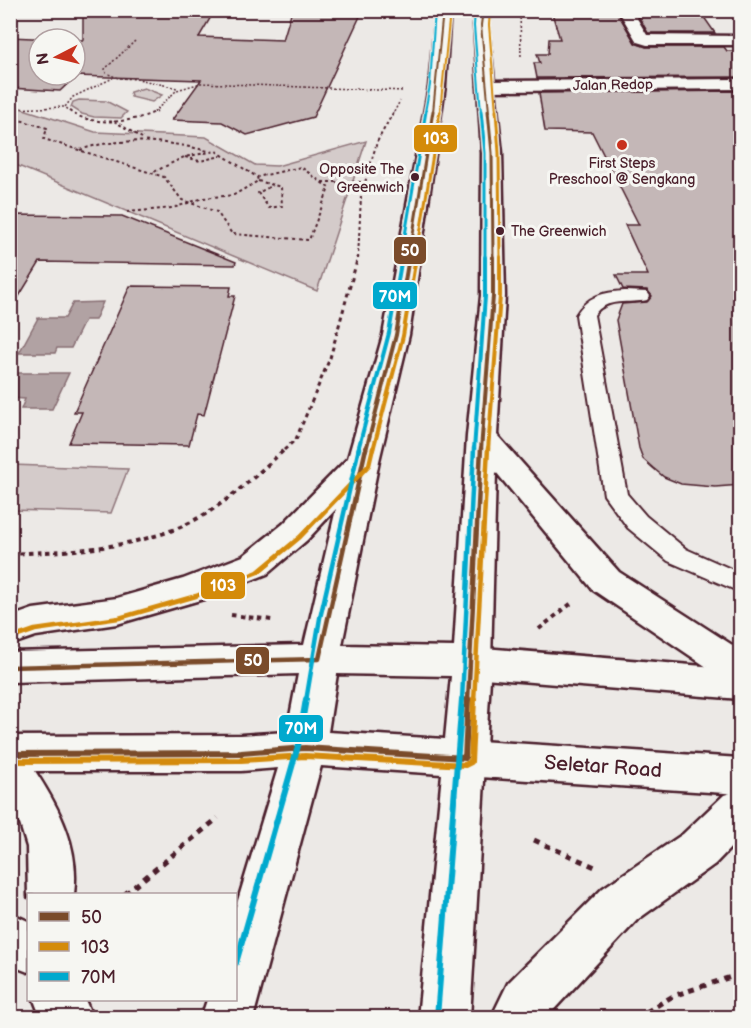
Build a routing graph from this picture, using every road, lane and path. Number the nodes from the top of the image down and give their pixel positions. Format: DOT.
graph roads {
  1 [pos="443,10"];
  2 [pos="483,10"];
  3 [pos="520,10"];
  4 [pos="625,10"];
  5 [pos="135,41"];
  6 [pos="741,41"];
  7 [pos="519,68"];
  8 [pos="113,78"];
  9 [pos="407,81"];
  10 [pos="741,84"];
  11 [pos="486,86"];
  12 [pos="177,88"];
  13 [pos="405,92"];
  14 [pos="65,107"];
  15 [pos="10,109"];
  16 [pos="10,117"];
  17 [pos="113,120"];
  18 [pos="142,138"];
  19 [pos="79,150"];
  20 [pos="208,151"];
  21 [pos="222,155"];
  22 [pos="184,157"];
  23 [pos="151,173"];
  24 [pos="257,177"];
  25 [pos="258,181"];
  26 [pos="321,182"];
  27 [pos="365,182"];
  28 [pos="273,185"];
  29 [pos="188,202"];
  30 [pos="127,212"];
  31 [pos="641,296"];
  32 [pos="482,436"];
  33 [pos="363,461"];
  34 [pos="10,554"];
  35 [pos="741,583"];
  36 [pos="582,594"];
  37 [pos="222,614"];
  38 [pos="274,620"];
  39 [pos="18,626"];
  40 [pos="538,629"];
  41 [pos="319,659"];
  42 [pos="472,662"];
  43 [pos="10,667"];
  44 [pos="741,669"];
  45 [pos="741,684"];
  46 [pos="305,748"];
  47 [pos="10,754"];
  48 [pos="465,758"];
  49 [pos="10,776"];
  50 [pos="741,776"];
  51 [pos="741,809"];
  52 [pos="218,818"];
  53 [pos="534,840"];
  54 [pos="596,867"];
  55 [pos="51,893"];
  56 [pos="126,893"];
  57 [pos="10,937"];
  58 [pos="27,947"];
  59 [pos="741,974"];
  60 [pos="237,985"];
  61 [pos="61,1001"];
  62 [pos="231,1001"];
  63 [pos="67,1017"];
  64 [pos="227,1017"];
  65 [pos="444,1017"];
  66 [pos="517,1017"];
  67 [pos="636,1017"];
  1 -- 33 [label="main road"];
  2 -- 11 [label="main road"];
  3 -- 7 [label="path"];
  4 -- 6 [label="main road"];
  5 -- 8 [label="path"];
  8 -- 12 [label="path"];
  8 -- 14 [label="path"];
  9 -- 13 [label="path"];
  10 -- 11 [label="main road, Jalan Redop"];
  11 -- 32 [label="main road"];
  12 -- 13 [label="path"];
  12 -- 17 [label="path"];
  13 -- 27 [label="path"];
  14 -- 15 [label="path"];
  14 -- 17 [label="path"];
  16 -- 19 [label="path"];
  17 -- 18 [label="path"];
  19 -- 20 [label="path"];
  19 -- 23 [label="path"];
  20 -- 21 [label="path"];
  20 -- 22 [label="path"];
  21 -- 22 [label="path"];
  21 -- 24 [label="path"];
  22 -- 23 [label="path"];
  23 -- 29 [label="path"];
  24 -- 25 [label="path"];
  24 -- 26 [label="path"];
  25 -- 28 [label="path"];
  25 -- 29 [label="path"];
  26 -- 27 [label="path"];
  26 -- 29 [label="path"];
  27 -- 34 [label="path"];
  28 -- 28 [label="path"];
  29 -- 30 [label="path"];
  31 -- 35 [label="lane"];
  32 -- 42 [label="main road"];
  32 -- 44 [label="main road"];
  33 -- 39 [label="main road"];
  33 -- 41 [label="main road"];
  36 -- 40 [label="path"];
  37 -- 38 [label="path"];
  41 -- 42 [label="main road"];
  41 -- 43 [label="main road"];
  41 -- 46 [label="main road"];
  42 -- 45 [label="main road"];
  42 -- 48 [label="main road"];
  46 -- 47 [label="main road, Seletar Road"];
  46 -- 48 [label="main road, Seletar Road"];
  46 -- 60 [label="main road"];
  48 -- 50 [label="main road, Seletar Road"];
  48 -- 65 [label="main road"];
  49 -- 55 [label="main road"];
  51 -- 66 [label="main road"];
  52 -- 56 [label="path"];
  53 -- 54 [label="path"];
  57 -- 58 [label="main road"];
  59 -- 67 [label="path"];
  61 -- 63 [label="main road"];
  62 -- 64 [label="main road"];
}
